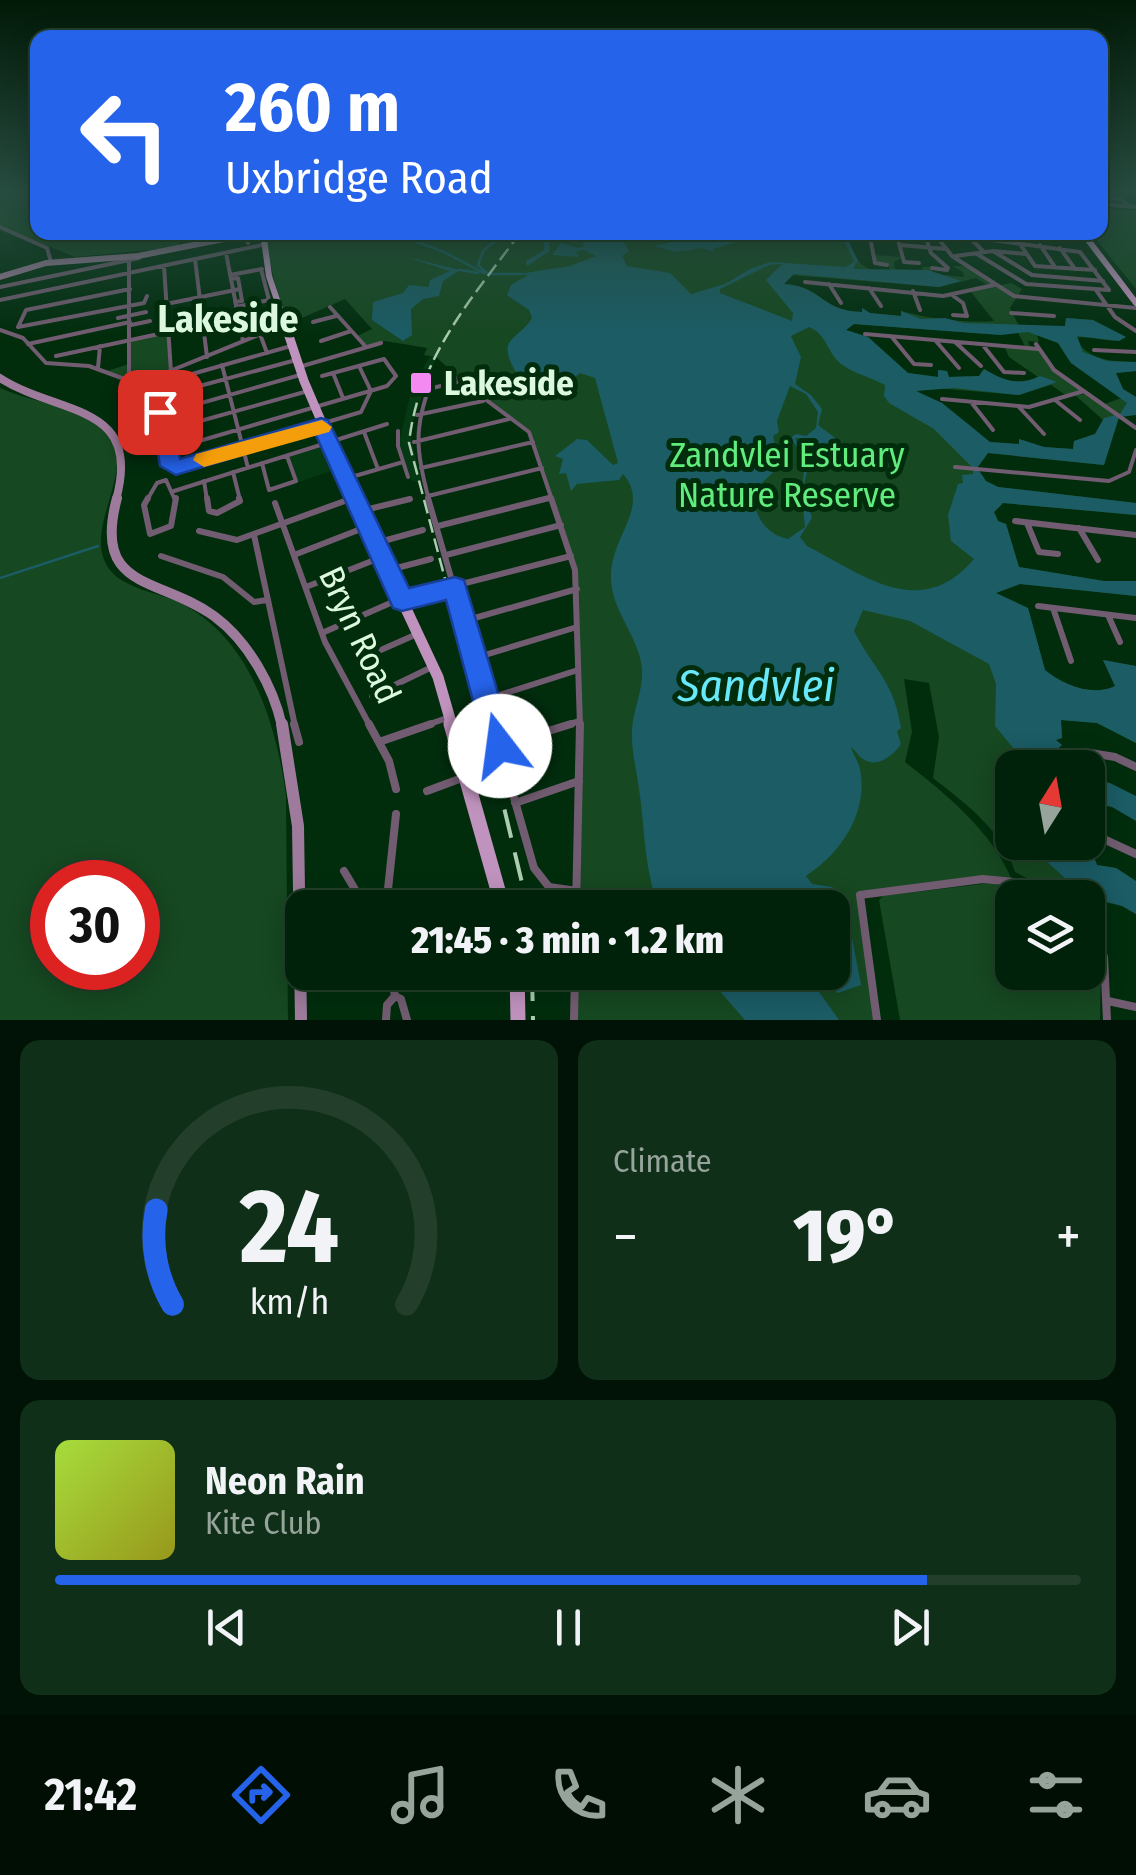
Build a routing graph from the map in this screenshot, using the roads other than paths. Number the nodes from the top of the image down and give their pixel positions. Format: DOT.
graph roads {
  1 [pos="24,241"];
  2 [pos="220,241"];
  3 [pos="220,241"];
  4 [pos="262,241"];
  5 [pos="871,241"];
  6 [pos="899,241"];
  7 [pos="926,241"];
  8 [pos="940,241"];
  9 [pos="971,241"];
  10 [pos="1000,241"];
  11 [pos="1092,241"];
  12 [pos="1093,241"];
  13 [pos="214,242"];
  14 [pos="1020,243"];
  15 [pos="262,245"];
  16 [pos="900,245"];
  17 [pos="1040,245"];
  18 [pos="928,247"];
  19 [pos="1060,248"];
  20 [pos="947,249"];
  21 [pos="984,252"];
  22 [pos="993,252"];
  23 [pos="226,253"];
  24 [pos="976,254"];
  25 [pos="1026,254"];
  26 [pos="952,256"];
  27 [pos="195,259"];
  28 [pos="129,260"];
  29 [pos="49,263"];
  30 [pos="888,264"];
  31 [pos="919,264"];
  32 [pos="164,266"];
  33 [pos="264,268"];
  34 [pos="932,268"];
  35 [pos="1054,268"];
  36 [pos="1075,269"];
  37 [pos="1095,270"];
  38 [pos="130,272"];
  39 [pos="0,276"];
  40 [pos="232,277"];
  41 [pos="1050,277"];
  42 [pos="1103,281"];
  43 [pos="805,282"];
  44 [pos="829,284"];
  45 [pos="994,285"];
  46 [pos="0,287"];
  47 [pos="1056,287"];
  48 [pos="870,288"];
  49 [pos="130,290"];
  50 [pos="237,290"];
  51 [pos="1096,290"];
  52 [pos="913,291"];
  53 [pos="1136,293"];
  54 [pos="952,295"];
  55 [pos="147,296"];
  56 [pos="200,297"];
  57 [pos="0,300"];
  58 [pos="269,300"];
  59 [pos="1030,300"];
  60 [pos="841,302"];
  61 [pos="166,304"];
  62 [pos="237,304"];
  63 [pos="1136,305"];
  64 [pos="131,306"];
  65 [pos="881,306"];
  66 [pos="1107,306"];
  67 [pos="330,307"];
  68 [pos="920,310"];
  69 [pos="146,312"];
  70 [pos="92,313"];
  71 [pos="276,313"];
  72 [pos="1011,313"];
  73 [pos="953,315"];
  74 [pos="1039,315"];
  75 [pos="336,316"];
  76 [pos="1054,316"];
  77 [pos="118,318"];
  78 [pos="131,321"];
  79 [pos="150,321"];
  80 [pos="313,322"];
  81 [pos="280,326"];
  82 [pos="0,330"];
  83 [pos="92,330"];
  84 [pos="352,331"];
  85 [pos="168,332"];
  86 [pos="1136,332"];
  87 [pos="260,334"];
  88 [pos="866,334"];
  89 [pos="891,336"];
  90 [pos="130,340"];
  91 [pos="934,340"];
  92 [pos="320,341"];
  93 [pos="243,342"];
  94 [pos="955,342"];
  95 [pos="381,343"];
  96 [pos="28,344"];
  97 [pos="982,344"];
  98 [pos="100,346"];
  99 [pos="291,346"];
  100 [pos="366,347"];
  101 [pos="1094,350"];
  102 [pos="266,352"];
  103 [pos="1136,352"];
  104 [pos="56,356"];
  105 [pos="207,357"];
  106 [pos="222,365"];
  107 [pos="930,365"];
  108 [pos="359,366"];
  109 [pos="981,366"];
  110 [pos="299,367"];
  111 [pos="959,368"];
  112 [pos="98,369"];
  113 [pos="129,372"];
  114 [pos="171,372"];
  115 [pos="333,373"];
  116 [pos="1024,373"];
  117 [pos="322,376"];
  118 [pos="0,378"];
  119 [pos="226,378"];
  120 [pos="432,380"];
  121 [pos="136,384"];
  122 [pos="428,389"];
  123 [pos="181,390"];
  124 [pos="308,391"];
  125 [pos="371,391"];
  126 [pos="1084,391"];
  127 [pos="230,394"];
  128 [pos="344,399"];
  129 [pos="942,400"];
  130 [pos="1055,400"];
  131 [pos="484,401"];
  132 [pos="971,402"];
  133 [pos="314,407"];
  134 [pos="1019,407"];
  135 [pos="172,410"];
  136 [pos="234,411"];
  137 [pos="417,415"];
  138 [pos="510,419"];
  139 [pos="1080,420"];
  140 [pos="193,423"];
  141 [pos="321,424"];
  142 [pos="387,424"];
  143 [pos="1136,428"];
  144 [pos="238,429"];
  145 [pos="993,430"];
  146 [pos="398,431"];
  147 [pos="364,432"];
  148 [pos="1044,434"];
  149 [pos="414,442"];
  150 [pos="533,442"];
  151 [pos="328,443"];
  152 [pos="182,446"];
  153 [pos="243,448"];
  154 [pos="1136,450"];
  155 [pos="287,456"];
  156 [pos="403,462"];
  157 [pos="262,463"];
  158 [pos="955,467"];
  159 [pos="248,468"];
  160 [pos="421,468"];
  161 [pos="542,468"];
  162 [pos="378,469"];
  163 [pos="233,472"];
  164 [pos="408,478"];
  165 [pos="346,479"];
  166 [pos="204,481"];
  167 [pos="174,492"];
  168 [pos="428,496"];
  169 [pos="551,497"];
  170 [pos="355,498"];
  171 [pos="410,499"];
  172 [pos="275,503"];
  173 [pos="361,511"];
  174 [pos="1015,521"];
  175 [pos="1027,523"];
  176 [pos="283,524"];
  177 [pos="560,525"];
  178 [pos="368,526"];
  179 [pos="438,526"];
  180 [pos="1079,528"];
  181 [pos="423,530"];
  182 [pos="199,531"];
  183 [pos="254,534"];
  184 [pos="1136,535"];
  185 [pos="376,543"];
  186 [pos="294,554"];
  187 [pos="1058,554"];
  188 [pos="446,555"];
  189 [pos="161,556"];
  190 [pos="382,556"];
  191 [pos="571,556"];
  192 [pos="430,560"];
  193 [pos="1098,560"];
  194 [pos="389,570"];
  195 [pos="306,587"];
  196 [pos="455,587"];
  197 [pos="576,589"];
  198 [pos="267,600"];
  199 [pos="402,600"];
  200 [pos="1038,606"];
  201 [pos="1053,608"];
  202 [pos="1108,615"];
  203 [pos="1136,618"];
  204 [pos="464,621"];
  205 [pos="577,627"];
  206 [pos="322,633"];
  207 [pos="418,634"];
  208 [pos="1120,642"];
  209 [pos="365,657"];
  210 [pos="475,658"];
  211 [pos="1070,661"];
  212 [pos="434,666"];
  213 [pos="578,670"];
  214 [pos="372,696"];
  215 [pos="486,699"];
  216 [pos="449,717"];
  217 [pos="580,720"];
  218 [pos="299,742"];
  219 [pos="380,742"];
  220 [pos="500,746"];
  221 [pos="1105,755"];
  222 [pos="1136,767"];
  223 [pos="466,777"];
  224 [pos="579,781"];
  225 [pos="396,789"];
  226 [pos="428,791"];
  227 [pos="516,802"];
  228 [pos="396,814"];
  229 [pos="1105,840"];
  230 [pos="1136,854"];
  231 [pos="344,871"];
  232 [pos="995,881"];
  233 [pos="355,890"];
  234 [pos="388,890"];
  235 [pos="497,890"];
  236 [pos="570,890"];
  237 [pos="577,890"];
  238 [pos="1105,957"];
  239 [pos="394,990"];
  240 [pos="517,990"];
  241 [pos="575,990"];
  242 [pos="395,996"];
  243 [pos="1108,1001"];
  244 [pos="1136,1008"];
  245 [pos="301,1020"];
  246 [pos="386,1020"];
  247 [pos="407,1020"];
  248 [pos="518,1020"];
  249 [pos="574,1020"];
  250 [pos="878,1020"];
  251 [pos="1108,1020"];
  1 -- 29 [label="street"];
  2 -- 13 [label="main road"];
  3 -- 28 [label="street"];
  4 -- 15 [label="main road"];
  5 -- 30 [label="street"];
  6 -- 16 [label="street"];
  7 -- 18 [label="street"];
  8 -- 20 [label="street"];
  9 -- 21 [label="street"];
  10 -- 14 [label="street"];
  11 -- 63 [label="main road"];
  12 -- 53 [label="main road"];
  13 -- 29 [label="main road"];
  14 -- 17 [label="street"];
  14 -- 25 [label="street"];
  15 -- 23 [label="street"];
  15 -- 33 [label="main road"];
  16 -- 18 [label="street"];
  16 -- 31 [label="street"];
  17 -- 19 [label="street"];
  17 -- 35 [label="street"];
  18 -- 20 [label="street"];
  18 -- 34 [label="street"];
  19 -- 36 [label="street"];
  19 -- 37 [label="street"];
  20 -- 26 [label="street"];
  21 -- 22 [label="street"];
  21 -- 24 [label="street"];
  22 -- 25 [label="street"];
  22 -- 41 [label="street"];
  23 -- 27 [label="street"];
  23 -- 40 [label="street"];
  24 -- 26 [label="street"];
  24 -- 47 [label="street"];
  25 -- 35 [label="street"];
  26 -- 45 [label="street"];
  27 -- 32 [label="street"];
  27 -- 56 [label="street"];
  28 -- 38 [label="street"];
  28 -- 46 [label="street"];
  29 -- 39 [label="main road"];
  32 -- 38 [label="street"];
  32 -- 61 [label="street"];
  33 -- 40 [label="street"];
  33 -- 58 [label="street"];
  33 -- 71 [label="main road"];
  35 -- 36 [label="street"];
  36 -- 37 [label="street"];
  37 -- 42 [label="street"];
  38 -- 49 [label="street"];
  38 -- 57 [label="street"];
  40 -- 50 [label="street"];
  41 -- 42 [label="street"];
  41 -- 47 [label="street"];
  42 -- 51 [label="street"];
  43 -- 44 [label="street"];
  44 -- 48 [label="street"];
  44 -- 60 [label="street"];
  45 -- 54 [label="street"];
  45 -- 59 [label="street"];
  47 -- 51 [label="street"];
  48 -- 52 [label="street"];
  48 -- 65 [label="street"];
  49 -- 64 [label="street"];
  49 -- 70 [label="street"];
  50 -- 56 [label="street"];
  50 -- 62 [label="street"];
  51 -- 66 [label="street"];
  52 -- 54 [label="street"];
  52 -- 68 [label="street"];
  54 -- 73 [label="street"];
  55 -- 64 [label="street"];
  56 -- 61 [label="street"];
  56 -- 105 [label="street"];
  58 -- 62 [label="street"];
  58 -- 71 [label="street"];
  59 -- 66 [label="street"];
  59 -- 74 [label="street"];
  61 -- 85 [label="street"];
  62 -- 93 [label="street"];
  63 -- 66 [label="street"];
  64 -- 70 [label="street"];
  64 -- 78 [label="street"];
  66 -- 86 [label="street"];
  67 -- 75 [label="street"];
  69 -- 78 [label="street"];
  70 -- 83 [label="street"];
  71 -- 81 [label="main road"];
  72 -- 74 [label="street"];
  74 -- 76 [label="street"];
  75 -- 80 [label="street"];
  75 -- 84 [label="street"];
  77 -- 78 [label="street"];
  78 -- 79 [label="street"];
  78 -- 83 [label="street"];
  78 -- 90 [label="street"];
  81 -- 87 [label="street"];
  81 -- 99 [label="main road"];
  82 -- 96 [label="street"];
  83 -- 96 [label="street"];
  84 -- 92 [label="street"];
  84 -- 100 [label="street"];
  85 -- 90 [label="street"];
  85 -- 114 [label="street"];
  87 -- 93 [label="street"];
  87 -- 102 [label="street"];
  88 -- 89 [label="street"];
  89 -- 91 [label="street"];
  89 -- 107 [label="street"];
  90 -- 98 [label="street"];
  90 -- 113 [label="street"];
  91 -- 94 [label="street"];
  91 -- 111 [label="street"];
  93 -- 105 [label="street"];
  94 -- 97 [label="street"];
  94 -- 109 [label="street"];
  95 -- 100 [label="street"];
  96 -- 112 [label="street"];
  97 -- 116 [label="street"];
  97 -- 126 [label="street"];
  98 -- 104 [label="street"];
  98 -- 112 [label="street"];
  99 -- 102 [label="street"];
  99 -- 110 [label="main road"];
  100 -- 110 [label="street"];
  101 -- 103 [label="street"];
  102 -- 106 [label="street"];
  105 -- 114 [label="street"];
  106 -- 114 [label="street"];
  106 -- 119 [label="street"];
  108 -- 115 [label="street"];
  108 -- 125 [label="street"];
  108 -- 125 [label="street"];
  110 -- 119 [label="street"];
  110 -- 124 [label="main road"];
  110 -- 127 [label="street"];
  112 -- 121 [label="street"];
  114 -- 121 [label="street"];
  115 -- 117 [label="street"];
  115 -- 128 [label="street"];
  118 -- 245 [label="main road"];
  119 -- 123 [label="street"];
  119 -- 127 [label="street"];
  120 -- 122 [label="street"];
  121 -- 153 [label="street"];
  122 -- 131 [label="street"];
  122 -- 137 [label="street"];
  124 -- 133 [label="main road"];
  124 -- 136 [label="street"];
  125 -- 128 [label="street"];
  125 -- 141 [label="street"];
  126 -- 130 [label="street"];
  126 -- 143 [label="street"];
  127 -- 135 [label="street"];
  127 -- 136 [label="street"];
  128 -- 133 [label="street"];
  129 -- 132 [label="street"];
  130 -- 134 [label="street"];
  130 -- 139 [label="street"];
  131 -- 137 [label="street"];
  131 -- 138 [label="street"];
  132 -- 134 [label="street"];
  132 -- 145 [label="street"];
  133 -- 141 [label="main road"];
  133 -- 144 [label="street"];
  134 -- 148 [label="street"];
  136 -- 140 [label="street"];
  136 -- 144 [label="street"];
  137 -- 149 [label="street"];
  138 -- 149 [label="street"];
  138 -- 150 [label="street"];
  141 -- 151 [label="main road"];
  141 -- 153 [label="street"];
  142 -- 147 [label="street"];
  144 -- 152 [label="street"];
  144 -- 153 [label="street"];
  146 -- 156 [label="street"];
  147 -- 151 [label="street"];
  147 -- 162 [label="street"];
  149 -- 160 [label="street"];
  150 -- 160 [label="street"];
  150 -- 161 [label="street"];
  151 -- 155 [label="street"];
  151 -- 165 [label="main road"];
  153 -- 159 [label="street"];
  154 -- 158 [label="street"];
  155 -- 157 [label="street"];
  155 -- 157 [label="street"];
  156 -- 162 [label="street"];
  156 -- 164 [label="street"];
  157 -- 159 [label="street"];
  159 -- 163 [label="street"];
  160 -- 168 [label="street"];
  161 -- 168 [label="street"];
  161 -- 169 [label="street"];
  162 -- 165 [label="street"];
  163 -- 166 [label="street"];
  163 -- 166 [label="street"];
  165 -- 170 [label="main road"];
  166 -- 167 [label="street"];
  167 -- 167 [label="street"];
  168 -- 179 [label="street"];
  169 -- 177 [label="street"];
  169 -- 179 [label="street"];
  170 -- 173 [label="main road"];
  170 -- 176 [label="street"];
  171 -- 173 [label="street"];
  172 -- 176 [label="street, Bryn Road"];
  173 -- 178 [label="main road"];
  174 -- 175 [label="street"];
  175 -- 180 [label="street"];
  175 -- 187 [label="street"];
  176 -- 183 [label="street"];
  176 -- 186 [label="street, Bryn Road"];
  177 -- 188 [label="street"];
  177 -- 191 [label="street"];
  178 -- 185 [label="main road"];
  178 -- 186 [label="street"];
  179 -- 188 [label="street"];
  180 -- 184 [label="street"];
  180 -- 193 [label="street"];
  181 -- 185 [label="street"];
  182 -- 183 [label="street"];
  183 -- 198 [label="street"];
  185 -- 190 [label="main road"];
  186 -- 195 [label="street, Bryn Road"];
  188 -- 196 [label="street"];
  189 -- 198 [label="street"];
  190 -- 194 [label="main road"];
  190 -- 195 [label="street"];
  191 -- 196 [label="street"];
  191 -- 197 [label="street"];
  192 -- 194 [label="street"];
  194 -- 199 [label="main road"];
  195 -- 206 [label="street, Bryn Road"];
  196 -- 199 [label="street"];
  196 -- 204 [label="street"];
  197 -- 204 [label="street"];
  197 -- 205 [label="street"];
  198 -- 218 [label="street"];
  199 -- 206 [label="street"];
  199 -- 207 [label="main road"];
  200 -- 201 [label="street"];
  201 -- 202 [label="street"];
  201 -- 211 [label="street"];
  202 -- 203 [label="street"];
  202 -- 208 [label="street"];
  204 -- 210 [label="street"];
  205 -- 210 [label="street"];
  205 -- 213 [label="street"];
  206 -- 219 [label="street, Bryn Road"];
  207 -- 209 [label="street"];
  207 -- 212 [label="main road"];
  210 -- 215 [label="street"];
  212 -- 214 [label="street"];
  212 -- 216 [label="main road"];
  213 -- 215 [label="street"];
  213 -- 217 [label="street"];
  215 -- 220 [label="street"];
  216 -- 219 [label="street"];
  216 -- 223 [label="main road"];
  217 -- 220 [label="street"];
  217 -- 224 [label="street"];
  219 -- 225 [label="street, Bryn Road"];
  220 -- 227 [label="street"];
  221 -- 222 [label="street"];
  223 -- 226 [label="street"];
  223 -- 235 [label="main road"];
  224 -- 227 [label="street"];
  224 -- 237 [label="street"];
  227 -- 236 [label="street"];
  228 -- 234 [label="street"];
  229 -- 230 [label="street"];
  231 -- 233 [label="street"];
  232 -- 250 [label="street"];
  238 -- 243 [label="street"];
  239 -- 242 [label="street"];
  240 -- 248 [label="main road"];
  241 -- 249 [label="street"];
  242 -- 246 [label="street"];
  242 -- 247 [label="street"];
  243 -- 244 [label="street"];
  243 -- 251 [label="street"];
}
